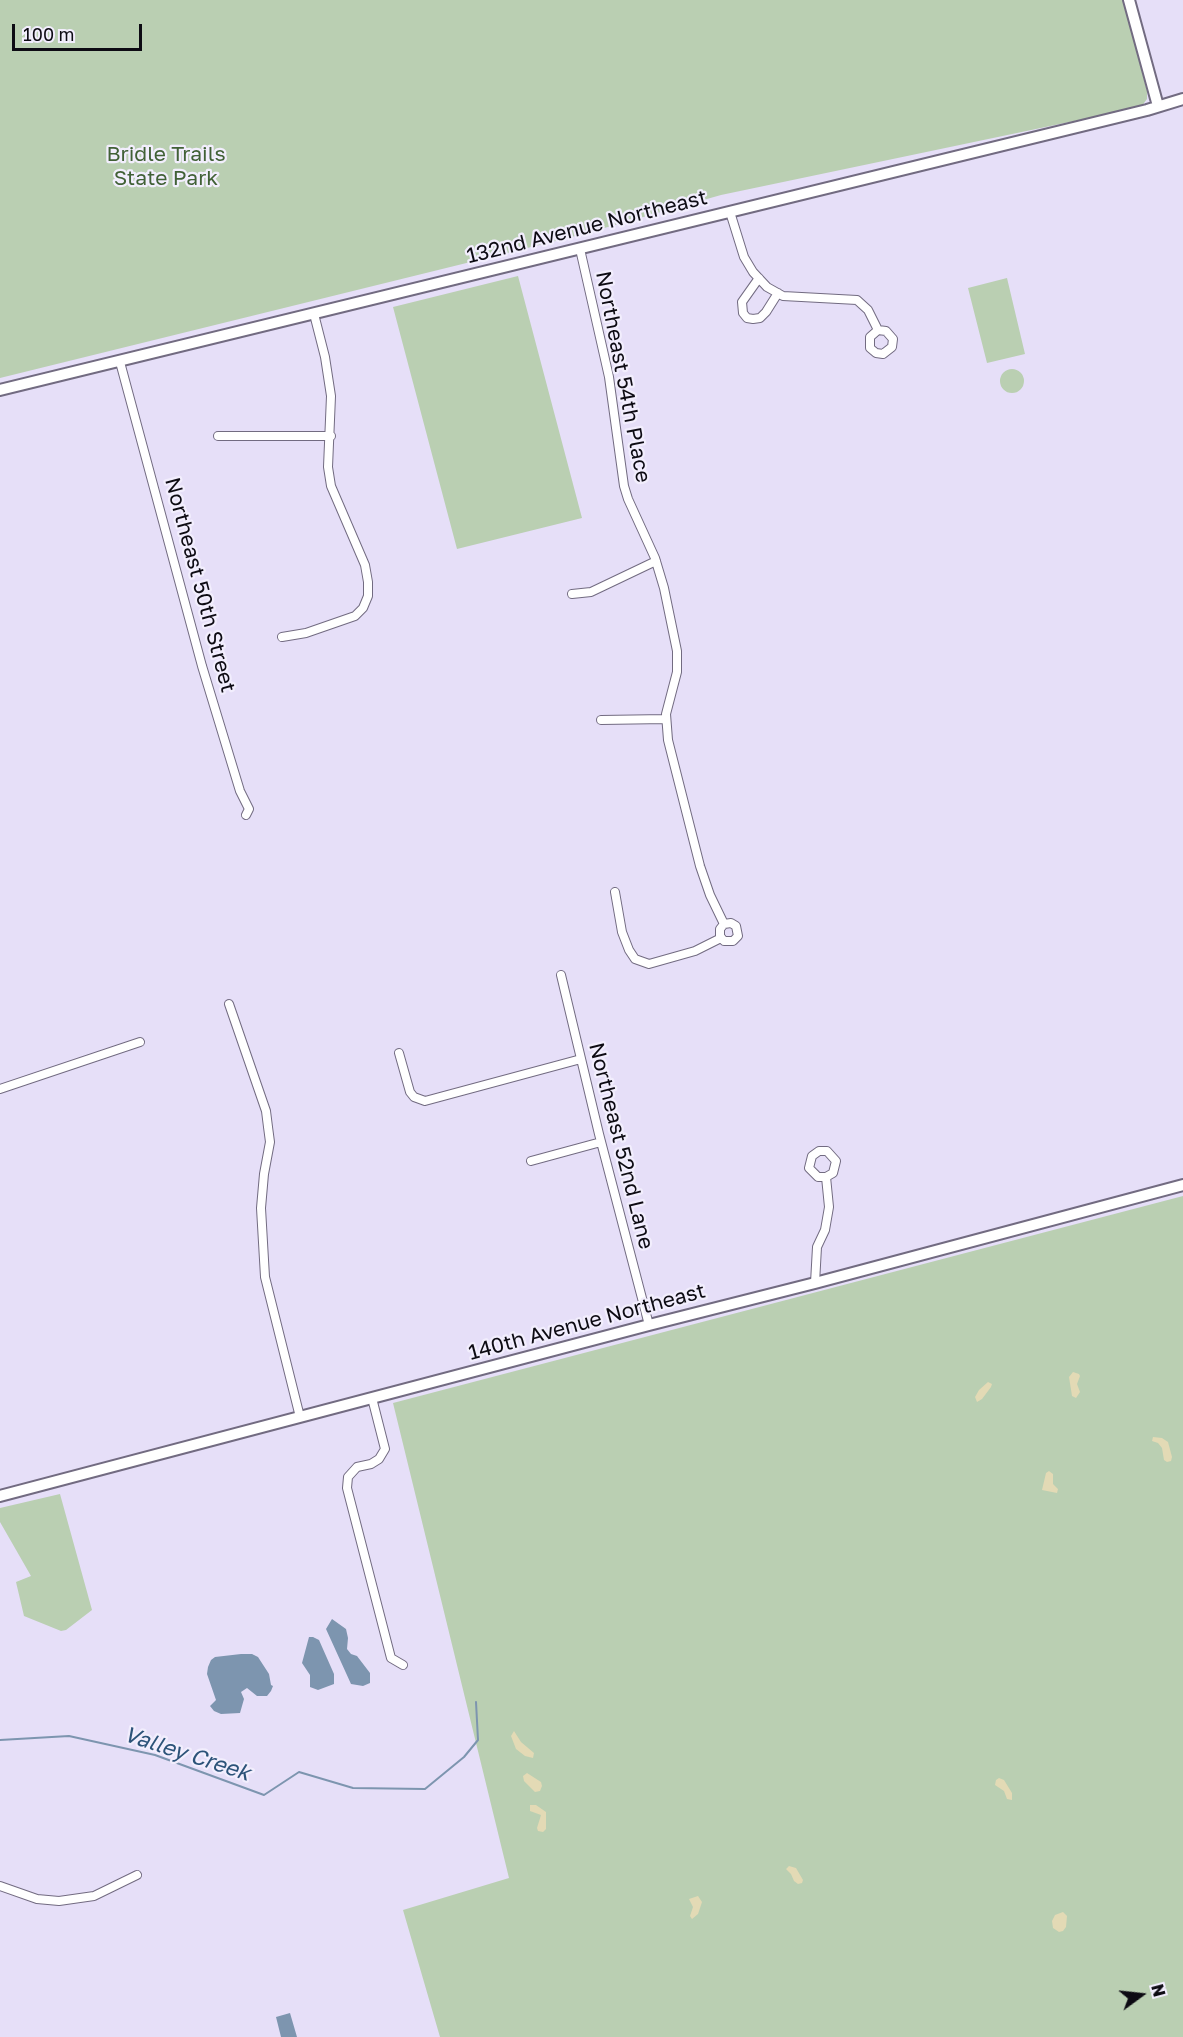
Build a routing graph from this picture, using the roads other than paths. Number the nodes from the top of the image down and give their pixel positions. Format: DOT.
graph roads {
  1 [pos="1129,0"];
  2 [pos="1183,99"];
  3 [pos="1158,106"];
  4 [pos="730,212"];
  5 [pos="580,249"];
  6 [pos="759,278"];
  7 [pos="778,293"];
  8 [pos="314,314"];
  9 [pos="878,330"];
  10 [pos="120,362"];
  11 [pos="0,390"];
  12 [pos="218,436"];
  13 [pos="330,436"];
  14 [pos="656,561"];
  15 [pos="572,594"];
  16 [pos="282,637"];
  17 [pos="666,719"];
  18 [pos="601,720"];
  19 [pos="246,815"];
  20 [pos="615,892"];
  21 [pos="724,924"];
  22 [pos="721,938"];
  23 [pos="561,975"];
  24 [pos="229,1004"];
  25 [pos="140,1042"];
  26 [pos="399,1053"];
  27 [pos="581,1059"];
  28 [pos="0,1089"];
  29 [pos="601,1142"];
  30 [pos="531,1161"];
  31 [pos="826,1178"];
  32 [pos="1183,1185"];
  33 [pos="815,1283"];
  34 [pos="649,1325"];
  35 [pos="372,1398"];
  36 [pos="300,1417"];
  37 [pos="0,1496"];
  38 [pos="403,1665"];
  39 [pos="137,1875"];
  40 [pos="0,1886"];
  1 -- 3 [label="street"];
  2 -- 3 [label="street, 132nd Avenue Northeast"];
  3 -- 4 [label="street, 132nd Avenue Northeast"];
  4 -- 5 [label="street, 132nd Avenue Northeast"];
  4 -- 6 [label="street"];
  5 -- 8 [label="street, 132nd Avenue Northeast"];
  5 -- 14 [label="street, Northeast 54th Place"];
  6 -- 7 [label="street"];
  6 -- 7 [label="street"];
  7 -- 9 [label="street"];
  8 -- 10 [label="street, 132nd Avenue Northeast"];
  8 -- 13 [label="street"];
  10 -- 11 [label="street, 132nd Avenue Northeast"];
  10 -- 19 [label="street, Northeast 50th Street"];
  12 -- 13 [label="street"];
  13 -- 16 [label="street"];
  14 -- 15 [label="street"];
  14 -- 17 [label="street, Northeast 54th Place"];
  17 -- 18 [label="street"];
  17 -- 21 [label="street, Northeast 54th Place"];
  20 -- 22 [label="street"];
  21 -- 22 [label="street"];
  21 -- 22 [label="street, Northeast 54th Place"];
  23 -- 27 [label="street, Northeast 52nd Lane"];
  24 -- 36 [label="street"];
  25 -- 28 [label="street"];
  26 -- 27 [label="street"];
  27 -- 29 [label="street, Northeast 52nd Lane"];
  29 -- 30 [label="street"];
  29 -- 34 [label="street, Northeast 52nd Lane"];
  31 -- 33 [label="street"];
  32 -- 33 [label="street, 140th Avenue Northeast"];
  33 -- 34 [label="street, 140th Avenue Northeast"];
  34 -- 35 [label="street, 140th Avenue Northeast"];
  35 -- 36 [label="street, 140th Avenue Northeast"];
  35 -- 38 [label="street"];
  36 -- 37 [label="street, 140th Avenue Northeast"];
  39 -- 40 [label="street"];
}
